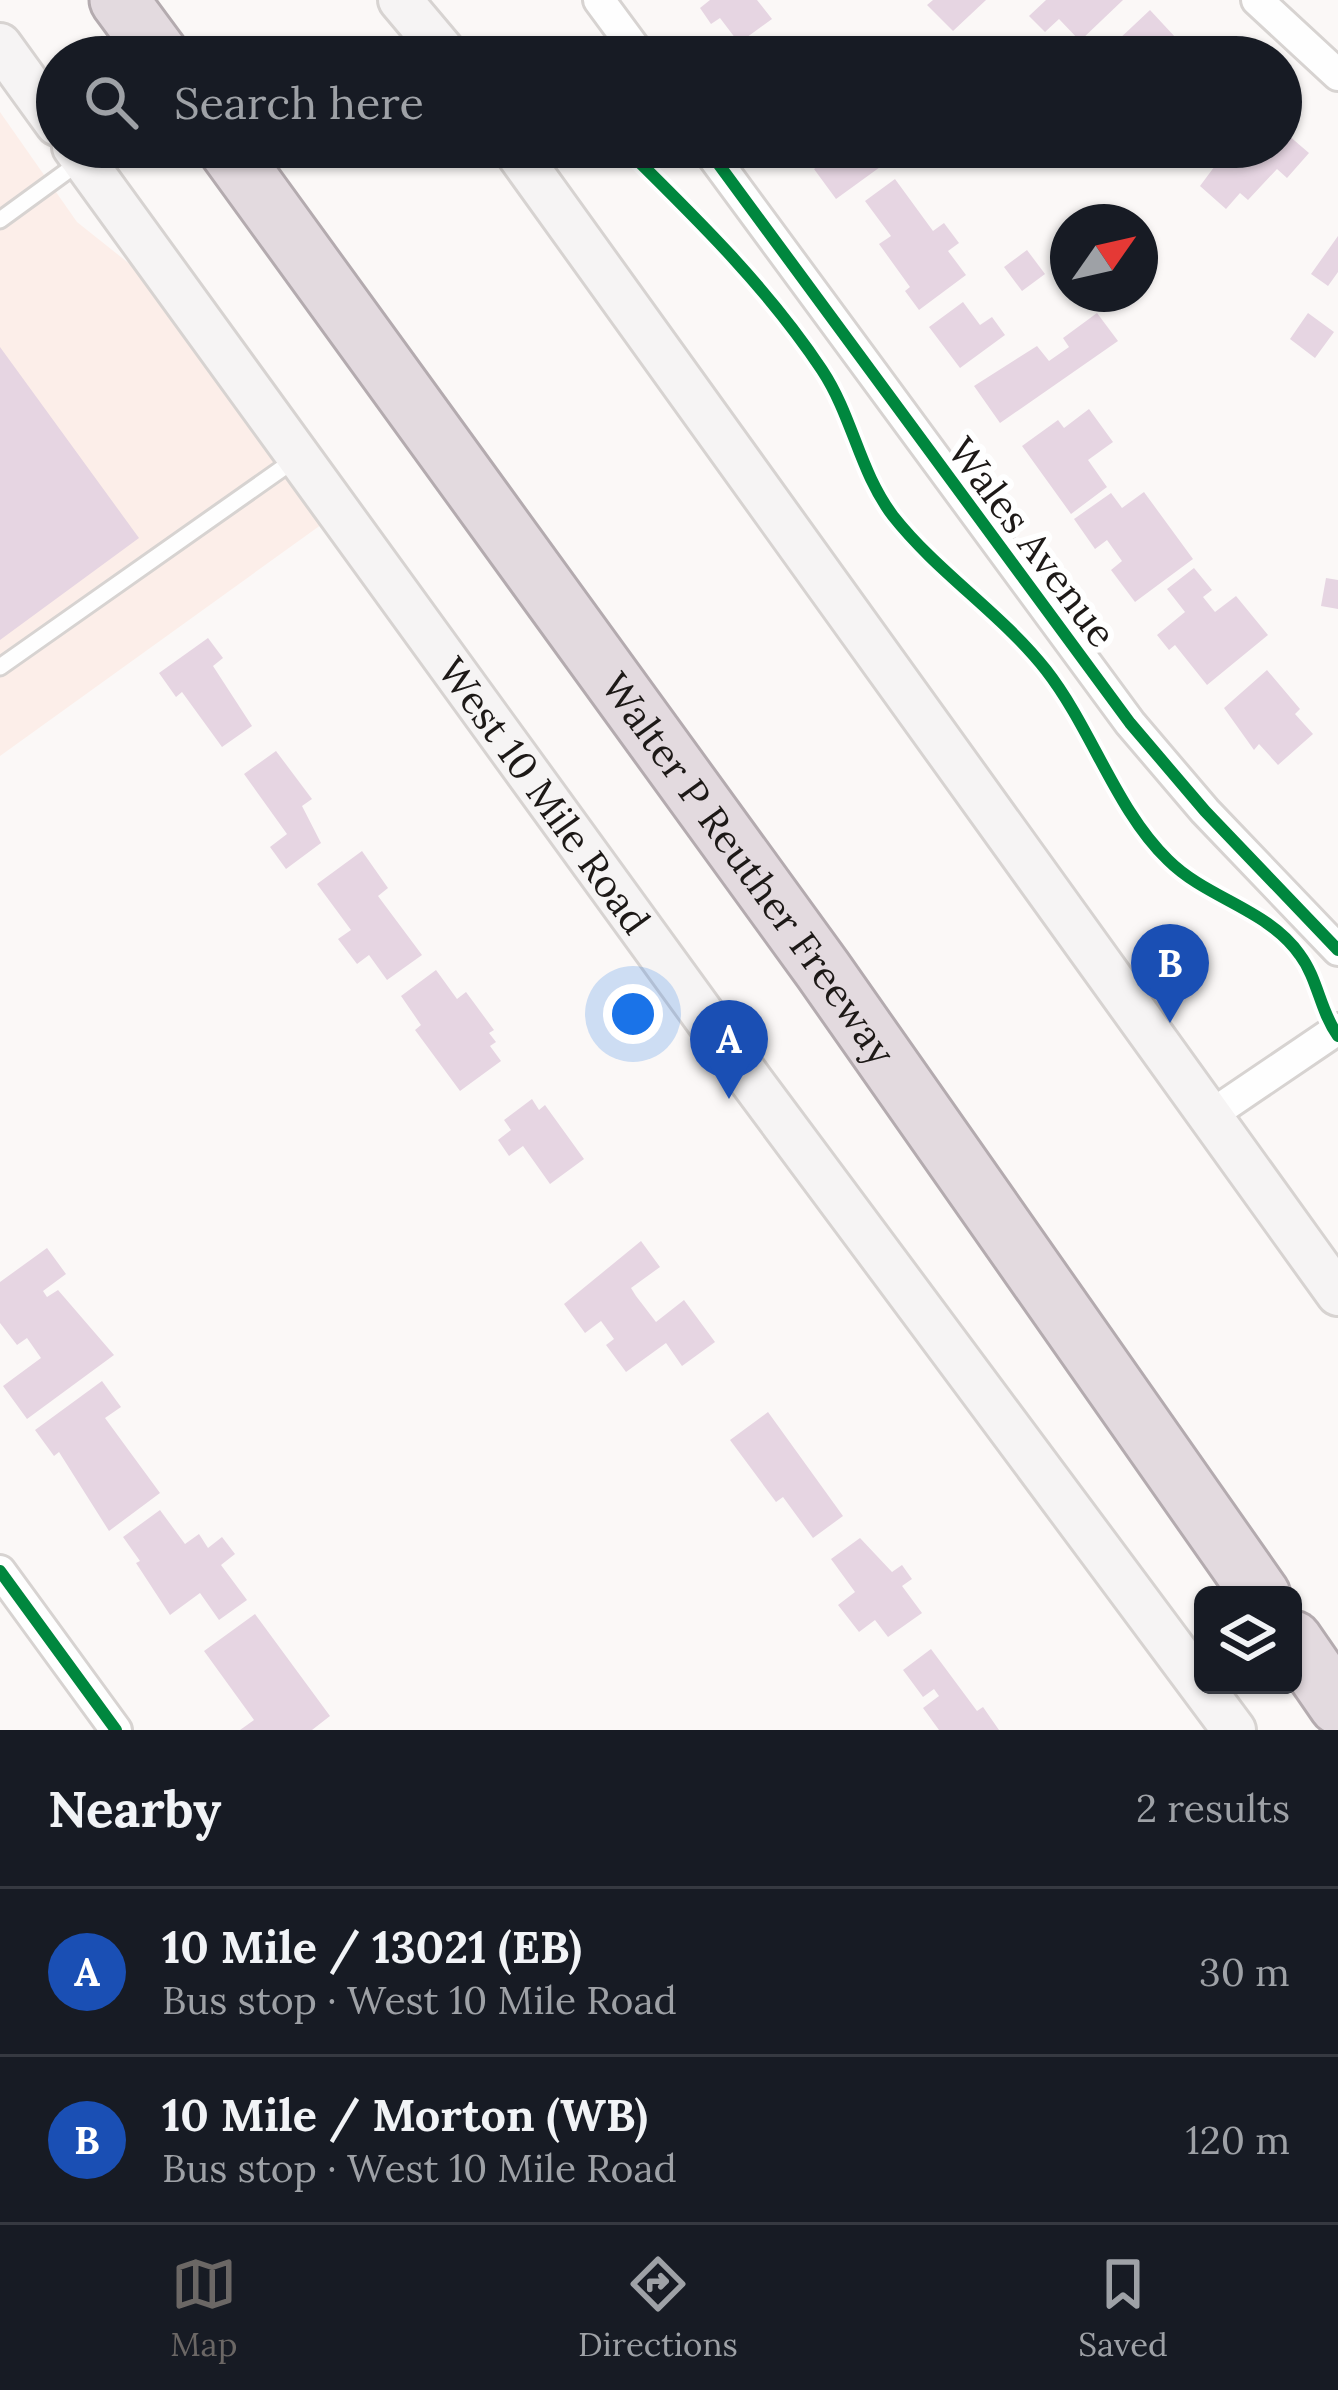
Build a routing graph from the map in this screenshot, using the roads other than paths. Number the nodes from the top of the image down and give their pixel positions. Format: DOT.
graph roads {
  1 [pos="119,0"];
  2 [pos="400,0"];
  3 [pos="599,0"];
  4 [pos="1257,0"];
  5 [pos="146,36"];
  6 [pos="430,36"];
  7 [pos="626,36"];
  8 [pos="1296,36"];
  9 [pos="1302,42"];
  10 [pos="0,45"];
  11 [pos="1338,75"];
  12 [pos="36,95"];
  13 [pos="61,168"];
  14 [pos="89,168"];
  15 [pos="241,168"];
  16 [pos="528,168"];
  17 [pos="721,168"];
  18 [pos="0,220"];
  19 [pos="300,455"];
  20 [pos="0,667"];
  21 [pos="1338,950"];
  22 [pos="1338,1028"];
  23 [pos="1210,1115"];
  24 [pos="1338,1294"];
  25 [pos="0,1571"];
  26 [pos="1256,1586"];
  27 [pos="1302,1653"];
  28 [pos="1338,1705"];
  29 [pos="116,1730"];
  30 [pos="1234,1730"];
  1 -- 5 [label="highway"];
  2 -- 6 [label="main road"];
  3 -- 7 [label="street"];
  4 -- 8 [label="street"];
  9 -- 11 [label="street"];
  10 -- 12 [label="main road"];
  13 -- 18 [label="lane"];
  14 -- 19 [label="main road, West 10 Mile Road"];
  15 -- 26 [label="highway, Walter P Reuther Freeway"];
  16 -- 23 [label="main road"];
  17 -- 21 [label="street, Wales Avenue"];
  19 -- 20 [label="lane"];
  19 -- 30 [label="main road, West 10 Mile Road"];
  22 -- 23 [label="street"];
  23 -- 24 [label="main road"];
  25 -- 29 [label="street"];
  27 -- 28 [label="highway"];
}
